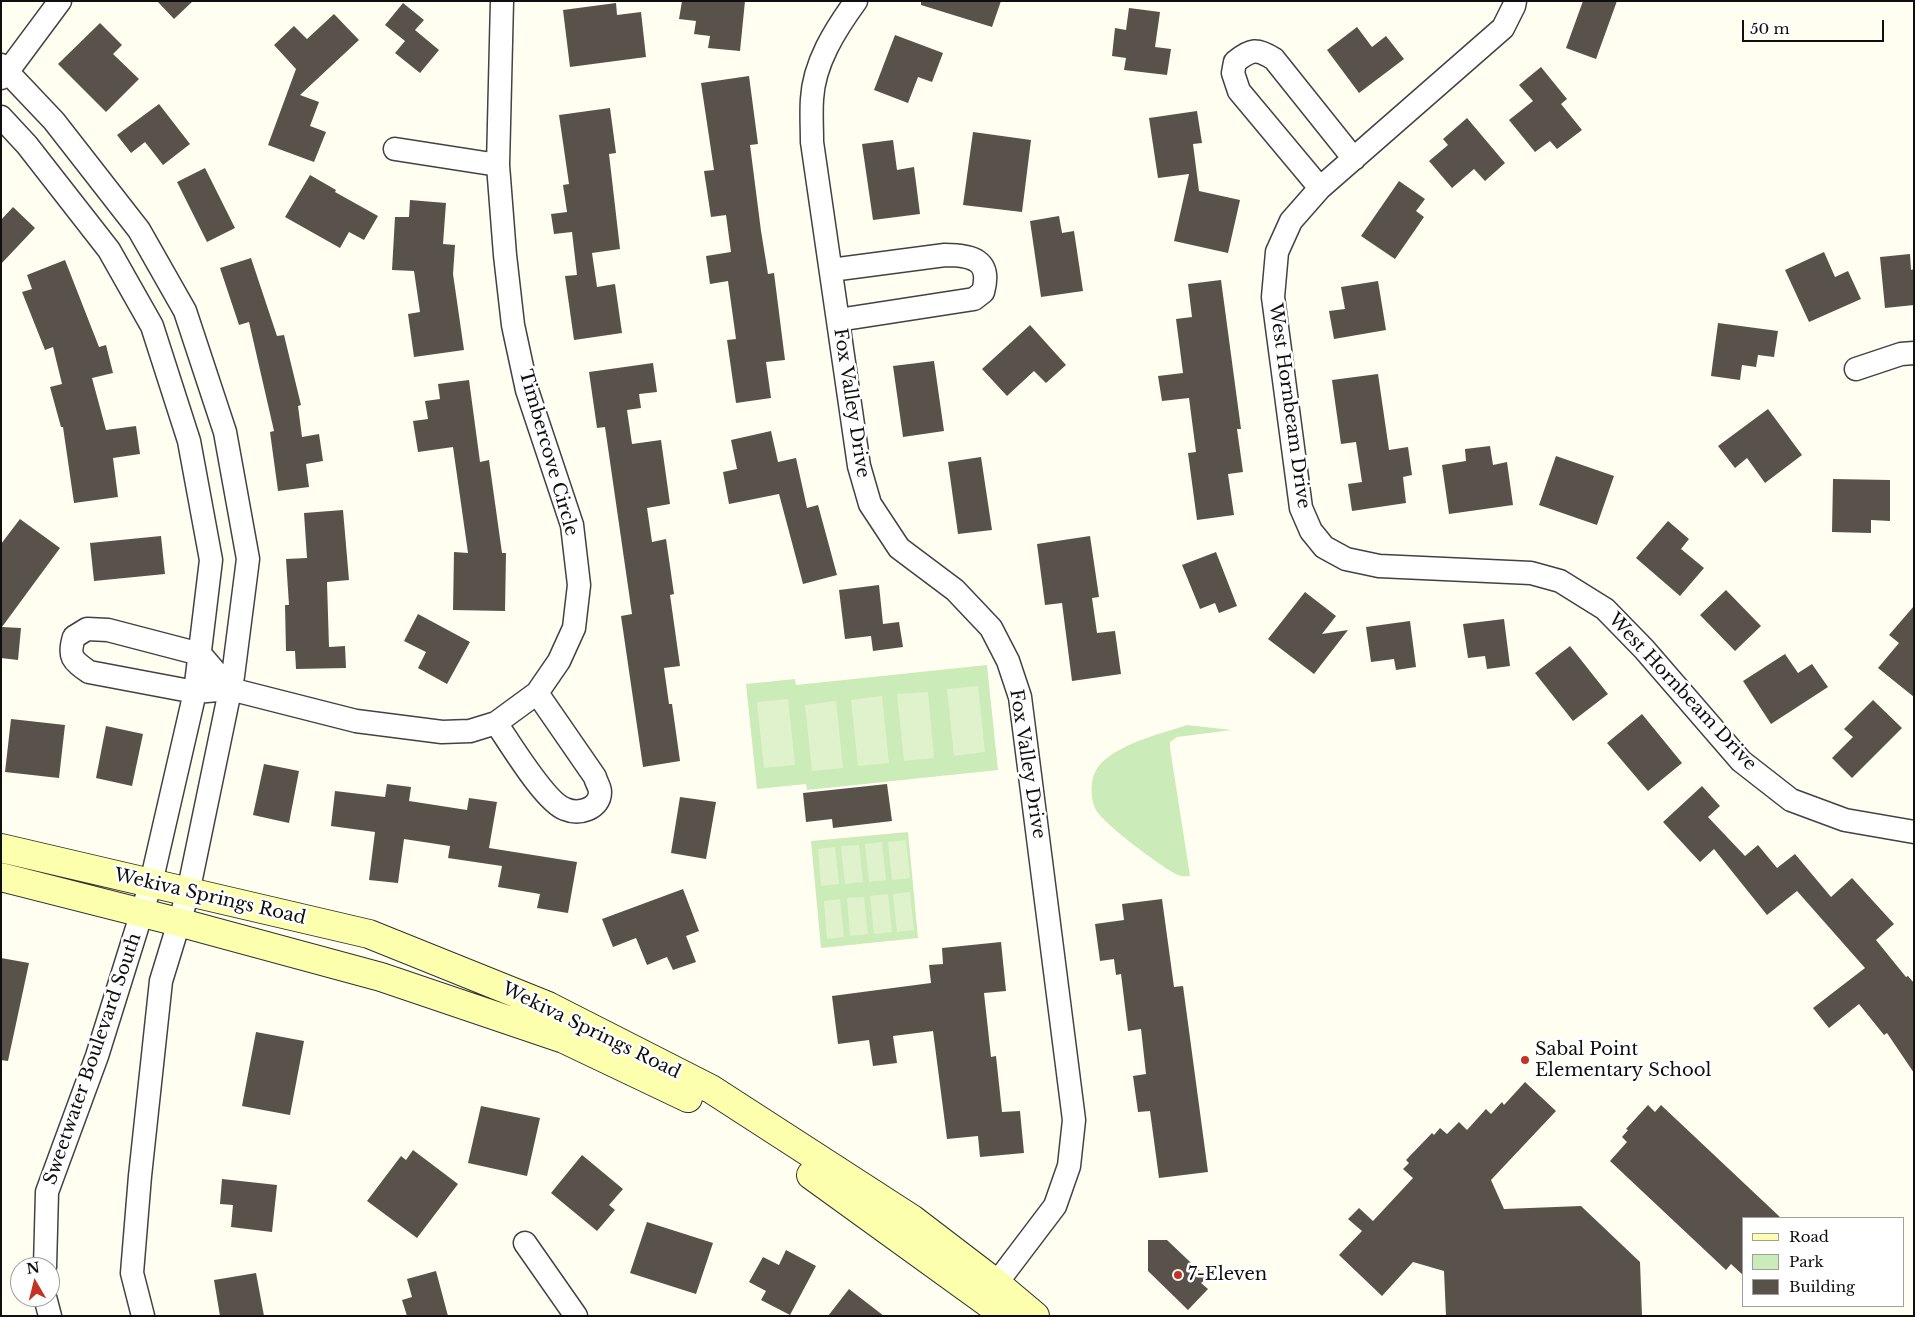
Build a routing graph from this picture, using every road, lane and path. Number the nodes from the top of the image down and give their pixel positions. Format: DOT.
graph roads {
  1 [pos="60,1"];
  2 [pos="502,1"];
  3 [pos="856,1"];
  4 [pos="1515,1"];
  5 [pos="4,71"];
  6 [pos="1,118"];
  7 [pos="395,149"];
  8 [pos="1354,159"];
  9 [pos="498,165"];
  10 [pos="1320,188"];
  11 [pos="831,270"];
  12 [pos="838,320"];
  13 [pos="195,340"];
  14 [pos="160,350"];
  15 [pos="1914,353"];
  16 [pos="1856,369"];
  17 [pos="200,654"];
  18 [pos="230,689"];
  19 [pos="195,692"];
  20 [pos="536,693"];
  21 [pos="496,723"];
  22 [pos="1914,831"];
  23 [pos="1,848"];
  24 [pos="1,877"];
  25 [pos="151,883"];
  26 [pos="188,893"];
  27 [pos="142,913"];
  28 [pos="178,922"];
  29 [pos="525,1243"];
  30 [pos="45,1257"];
  31 [pos="991,1292"];
  32 [pos="143,1316"];
  33 [pos="576,1316"];
  34 [pos="1006,1316"];
  35 [pos="1034,1316"];
  1 -- 5 [label="street"];
  2 -- 9 [label="street, Timbercove Circle"];
  3 -- 11 [label="street, Fox Valley Drive"];
  4 -- 8 [label="street, West Hornbeam Drive"];
  5 -- 13 [label="street"];
  6 -- 14 [label="street, Sweetwater Boulevard South"];
  7 -- 9 [label="street"];
  8 -- 10 [label="street, West Hornbeam Drive"];
  8 -- 10 [label="street"];
  9 -- 20 [label="street, Timbercove Circle"];
  10 -- 22 [label="street, West Hornbeam Drive"];
  11 -- 12 [label="street, Fox Valley Drive"];
  11 -- 12 [label="street"];
  12 -- 31 [label="street, Fox Valley Drive"];
  13 -- 14 [label="street"];
  13 -- 18 [label="street"];
  14 -- 17 [label="street, Sweetwater Boulevard South"];
  15 -- 16 [label="street"];
  17 -- 18 [label="street"];
  17 -- 19 [label="street, Sweetwater Boulevard South"];
  17 -- 19 [label="street, Timbercove Circle"];
  18 -- 19 [label="street, Timbercove Circle"];
  18 -- 21 [label="street, Timbercove Circle"];
  18 -- 26 [label="street"];
  19 -- 25 [label="street, Sweetwater Boulevard South"];
  20 -- 21 [label="street, Timbercove Circle"];
  20 -- 21 [label="street"];
  23 -- 25 [label="main road, Wekiva Springs Road"];
  24 -- 27 [label="main road, Wekiva Springs Road"];
  25 -- 26 [label="main road, Wekiva Springs Road"];
  25 -- 27 [label="street, Sweetwater Boulevard South"];
  26 -- 28 [label="street"];
  26 -- 31 [label="main road, Wekiva Springs Road"];
  27 -- 28 [label="main road, Wekiva Springs Road"];
  27 -- 30 [label="street, Sweetwater Boulevard South"];
  28 -- 31 [label="main road, Wekiva Springs Road"];
  28 -- 32 [label="street"];
  29 -- 33 [label="street"];
  31 -- 34 [label="main road, Wekiva Springs Road"];
  31 -- 35 [label="main road, Wekiva Springs Road"];
}
